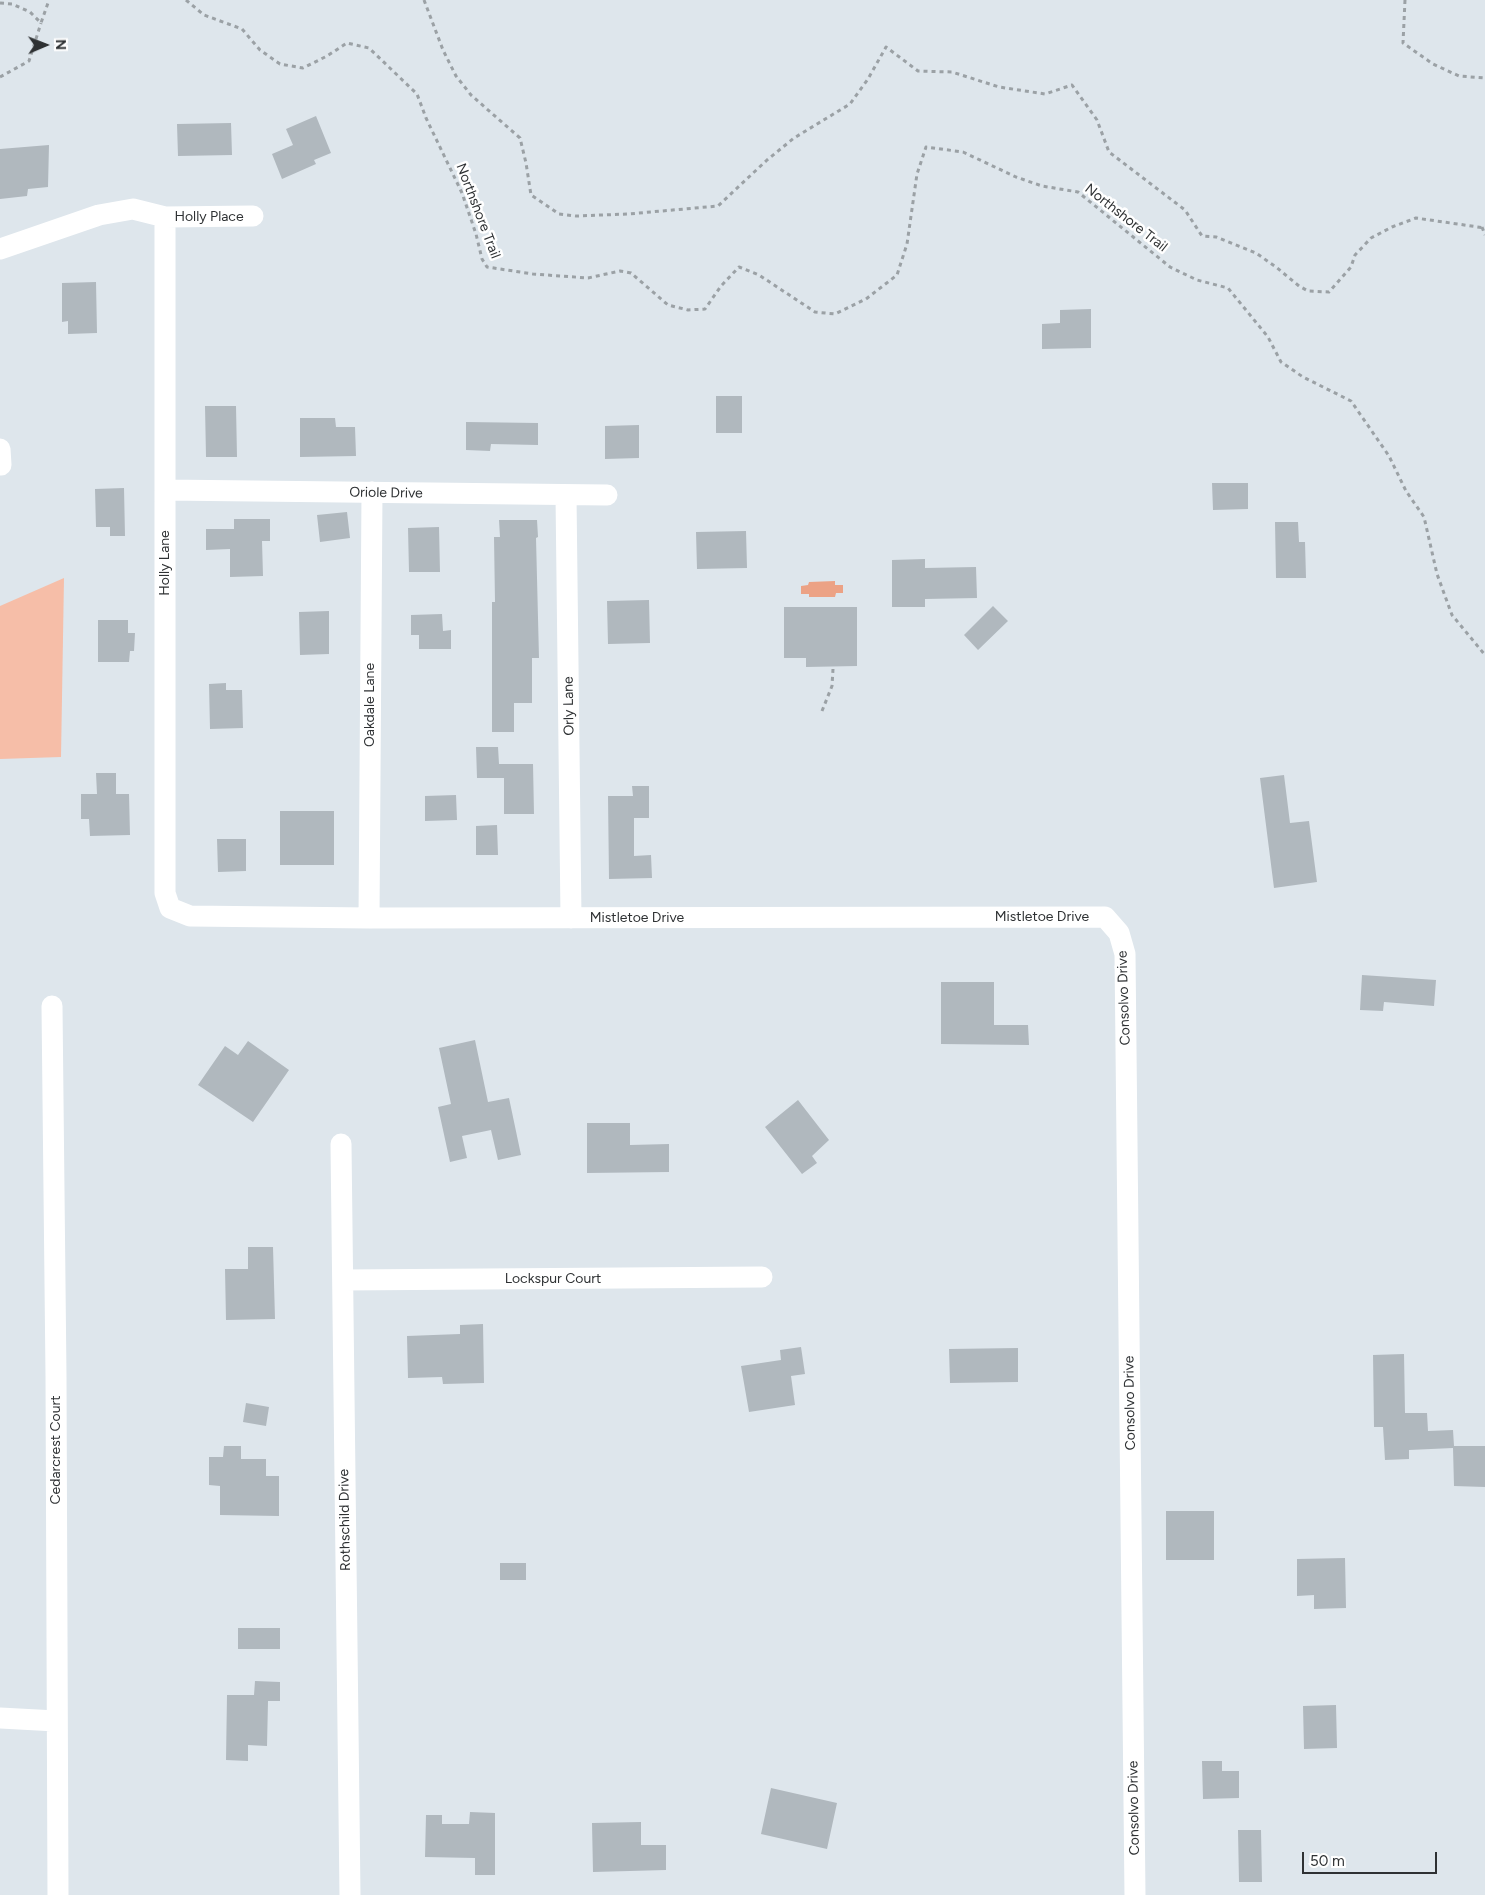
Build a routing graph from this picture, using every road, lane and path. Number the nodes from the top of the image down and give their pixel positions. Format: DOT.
graph roads {
  1 [pos="49,0"];
  2 [pos="186,0"];
  3 [pos="424,0"];
  4 [pos="1405,0"];
  5 [pos="0,3"];
  6 [pos="41,23"];
  7 [pos="0,77"];
  8 [pos="1485,78"];
  9 [pos="253,216"];
  10 [pos="165,217"];
  11 [pos="1484,228"];
  12 [pos="1485,234"];
  13 [pos="0,249"];
  14 [pos="165,490"];
  15 [pos="372,492"];
  16 [pos="566,495"];
  17 [pos="607,495"];
  18 [pos="1485,655"];
  19 [pos="834,669"];
  20 [pos="822,711"];
  21 [pos="170,908"];
  22 [pos="1105,917"];
  23 [pos="369,918"];
  24 [pos="571,918"];
  25 [pos="52,1006"];
  26 [pos="341,1144"];
  27 [pos="762,1277"];
  28 [pos="343,1280"];
  29 [pos="0,1718"];
  30 [pos="56,1721"];
  31 [pos="58,1895"];
  32 [pos="350,1895"];
  33 [pos="1135,1895"];
  1 -- 6 [label="path"];
  2 -- 18 [label="path, Northshore Trail"];
  3 -- 11 [label="path"];
  4 -- 8 [label="path"];
  5 -- 6 [label="path"];
  6 -- 7 [label="path"];
  9 -- 10 [label="street, Holly Place"];
  10 -- 13 [label="street, Holly Place"];
  10 -- 14 [label="street, Holly Lane"];
  11 -- 12 [label="path"];
  14 -- 15 [label="street, Oriole Drive"];
  14 -- 21 [label="street, Holly Lane"];
  15 -- 16 [label="street, Oriole Drive"];
  15 -- 23 [label="street, Oakdale Lane"];
  16 -- 17 [label="street, Oriole Drive"];
  16 -- 24 [label="street, Orly Lane"];
  19 -- 20 [label="path"];
  21 -- 23 [label="street, Mistletoe Drive"];
  22 -- 24 [label="street, Mistletoe Drive"];
  22 -- 33 [label="street, Consolvo Drive"];
  23 -- 24 [label="street, Mistletoe Drive"];
  25 -- 30 [label="street, Cedarcrest Court"];
  26 -- 28 [label="street, Rothschild Drive"];
  27 -- 28 [label="street, Lockspur Court"];
  28 -- 32 [label="street, Rothschild Drive"];
  29 -- 30 [label="street"];
  30 -- 31 [label="street, Cedarcrest Court"];
}
